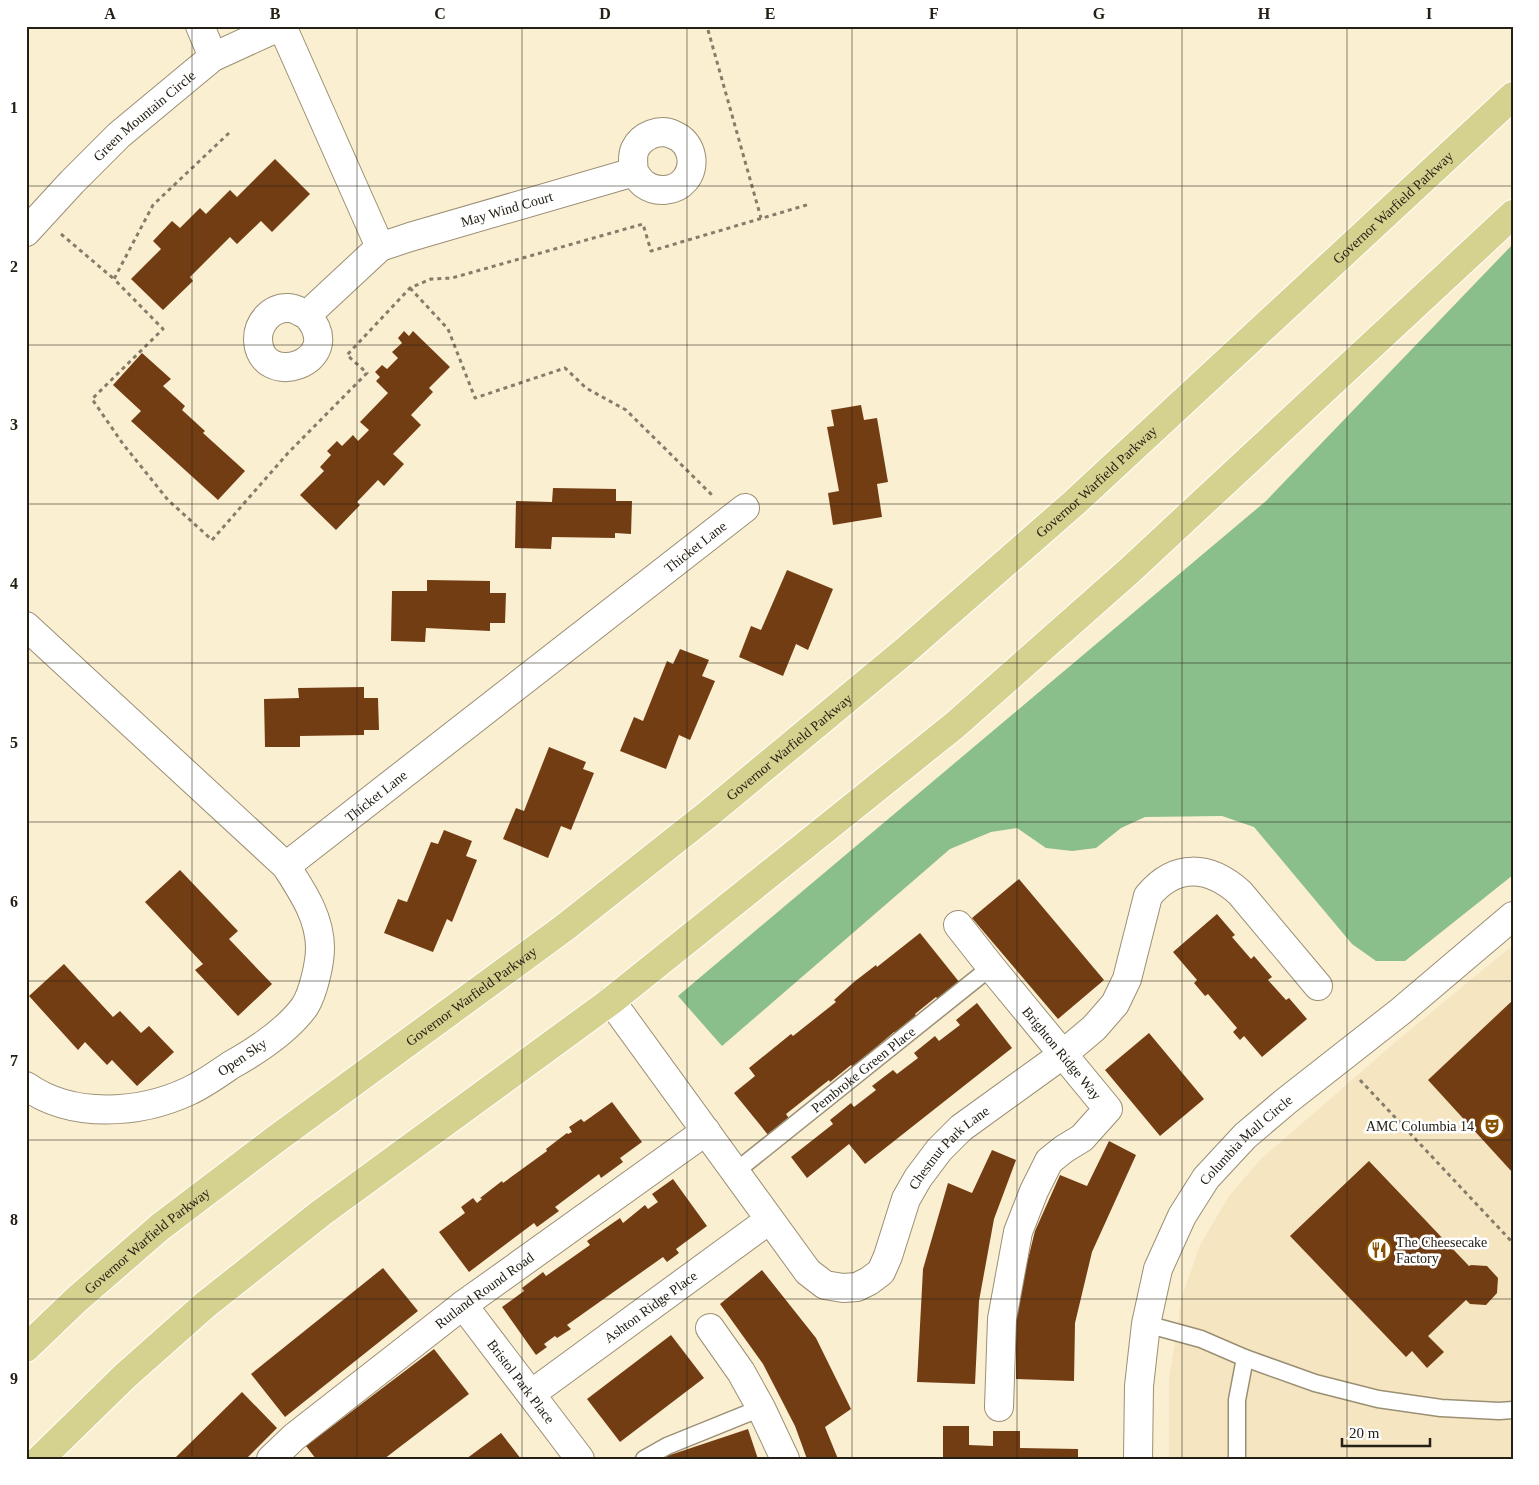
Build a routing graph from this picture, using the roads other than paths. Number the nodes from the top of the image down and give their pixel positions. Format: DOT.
graph roads {
  1 [pos="200,26"];
  2 [pos="282,26"];
  3 [pos="213,57"];
  4 [pos="1513,96"];
  5 [pos="634,172"];
  6 [pos="1513,214"];
  7 [pos="33,224"];
  8 [pos="380,247"];
  9 [pos="307,315"];
  10 [pos="739,512"];
  11 [pos="26,626"];
  12 [pos="286,866"];
  13 [pos="1513,916"];
  14 [pos="958,925"];
  15 [pos="991,967"];
  16 [pos="1318,986"];
  17 [pos="611,1001"];
  18 [pos="1062,1055"];
  19 [pos="26,1086"];
  20 [pos="706,1131"];
  21 [pos="735,1172"];
  22 [pos="769,1220"];
  23 [pos="463,1305"];
  24 [pos="1146,1324"];
  25 [pos="710,1328"];
  26 [pos="26,1348"];
  27 [pos="1245,1358"];
  28 [pos="531,1394"];
  29 [pos="999,1407"];
  30 [pos="761,1408"];
  31 [pos="1513,1410"];
  32 [pos="40,1459"];
  33 [pos="271,1459"];
  34 [pos="580,1459"];
  35 [pos="644,1459"];
  36 [pos="785,1459"];
  37 [pos="1138,1459"];
  38 [pos="1237,1459"];
  1 -- 3 [label="street"];
  2 -- 3 [label="street, Green Mountain Circle"];
  2 -- 8 [label="street"];
  3 -- 7 [label="street, Green Mountain Circle"];
  4 -- 26 [label="main road, Governor Warfield Parkway"];
  5 -- 8 [label="street, May Wind Court"];
  6 -- 17 [label="main road"];
  8 -- 9 [label="street, May Wind Court"];
  10 -- 12 [label="street, Thicket Lane"];
  11 -- 12 [label="street"];
  12 -- 19 [label="street, Open Sky"];
  13 -- 24 [label="street, Columbia Mall Circle"];
  14 -- 15 [label="street, Brighton Ridge Way"];
  15 -- 18 [label="street, Brighton Ridge Way"];
  15 -- 21 [label="lane, Pembroke Green Place"];
  16 -- 18 [label="street, Chestnut Park Lane"];
  17 -- 20 [label="street, Chestnut Park Lane"];
  17 -- 32 [label="main road"];
  18 -- 22 [label="street, Chestnut Park Lane"];
  18 -- 29 [label="street, Brighton Ridge Way"];
  20 -- 21 [label="street, Chestnut Park Lane"];
  20 -- 23 [label="street, Rutland Round Road"];
  21 -- 22 [label="street, Chestnut Park Lane"];
  22 -- 28 [label="street, Ashton Ridge Place"];
  23 -- 28 [label="street, Bristol Park Place"];
  23 -- 33 [label="street, Rutland Round Road"];
  24 -- 27 [label="lane"];
  24 -- 37 [label="street, Columbia Mall Circle"];
  25 -- 30 [label="street"];
  27 -- 31 [label="lane"];
  27 -- 38 [label="lane"];
  28 -- 34 [label="street, Bristol Park Place"];
  30 -- 35 [label="lane"];
  30 -- 36 [label="street"];
}
